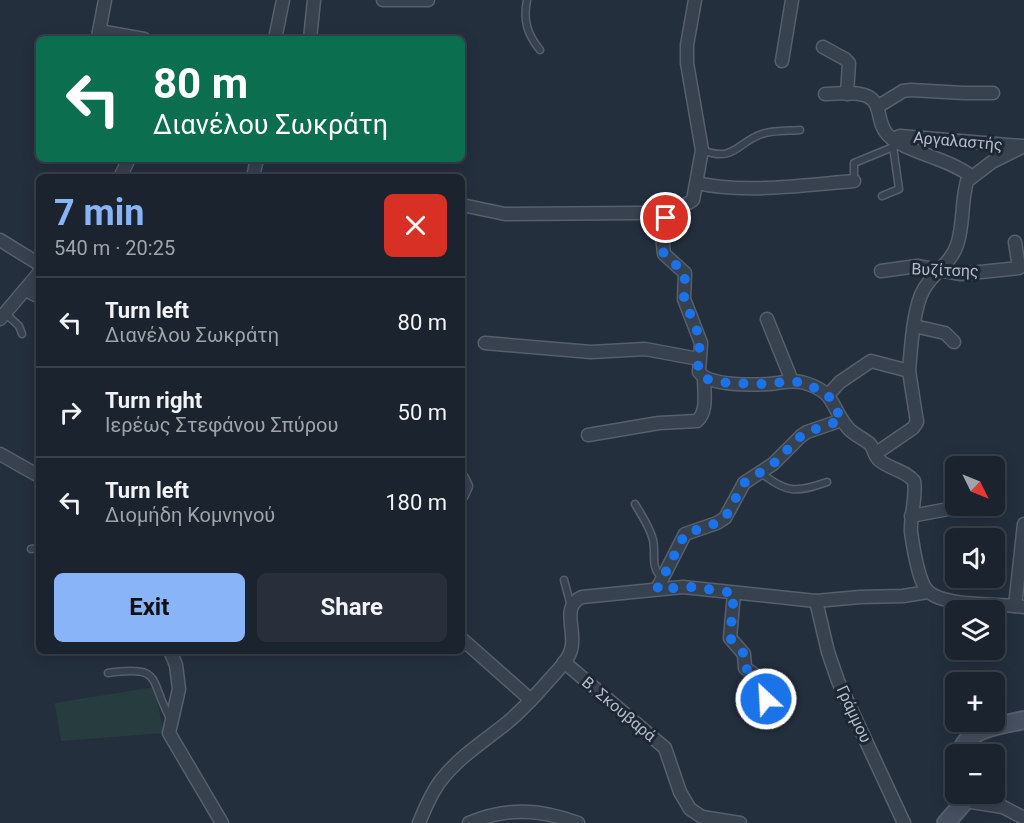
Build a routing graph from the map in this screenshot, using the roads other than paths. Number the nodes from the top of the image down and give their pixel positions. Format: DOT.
graph roads {
  1 [pos="105,0"];
  2 [pos="283,0"];
  3 [pos="314,0"];
  4 [pos="383,0"];
  5 [pos="428,0"];
  6 [pos="527,0"];
  7 [pos="695,0"];
  8 [pos="792,0"];
  9 [pos="98,35"];
  10 [pos="276,36"];
  11 [pos="310,36"];
  12 [pos="823,47"];
  13 [pos="540,50"];
  14 [pos="782,61"];
  15 [pos="993,93"];
  16 [pos="825,94"];
  17 [pos="848,94"];
  18 [pos="877,107"];
  19 [pos="800,130"];
  20 [pos="893,143"];
  21 [pos="1024,146"];
  22 [pos="702,150"];
  23 [pos="971,177"];
  24 [pos="854,181"];
  25 [pos="697,183"];
  26 [pos="882,196"];
  27 [pos="465,206"];
  28 [pos="666,218"];
  29 [pos="0,240"];
  30 [pos="1015,242"];
  31 [pos="36,262"];
  32 [pos="881,271"];
  33 [pos="938,271"];
  34 [pos="36,277"];
  35 [pos="26,290"];
  36 [pos="36,295"];
  37 [pos="3,316"];
  38 [pos="767,318"];
  39 [pos="914,326"];
  40 [pos="22,334"];
  41 [pos="954,342"];
  42 [pos="485,343"];
  43 [pos="699,359"];
  44 [pos="909,370"];
  45 [pos="704,378"];
  46 [pos="792,381"];
  47 [pos="828,395"];
  48 [pos="842,420"];
  49 [pos="588,435"];
  50 [pos="0,454"];
  51 [pos="875,454"];
  52 [pos="760,472"];
  53 [pos="36,474"];
  54 [pos="827,482"];
  55 [pos="635,504"];
  56 [pos="945,510"];
  57 [pos="911,516"];
  58 [pos="1024,524"];
  59 [pos="36,548"];
  60 [pos="31,549"];
  61 [pos="564,580"];
  62 [pos="660,583"];
  63 [pos="928,592"];
  64 [pos="734,593"];
  65 [pos="816,601"];
  66 [pos="571,606"];
  67 [pos="1020,606"];
  68 [pos="465,642"];
  69 [pos="171,654"];
  70 [pos="564,662"];
  71 [pos="108,673"];
  72 [pos="531,700"];
  73 [pos="768,717"];
  74 [pos="171,720"];
  75 [pos="1024,720"];
  76 [pos="964,744"];
  77 [pos="961,804"];
  78 [pos="992,804"];
  79 [pos="1024,818"];
  80 [pos="222,823"];
  81 [pos="419,823"];
  82 [pos="469,823"];
  83 [pos="578,823"];
  84 [pos="740,823"];
  85 [pos="904,823"];
  86 [pos="946,823"];
  1 -- 9 [label="street"];
  2 -- 10 [label="street"];
  3 -- 11 [label="street"];
  4 -- 5 [label="street"];
  6 -- 13 [label="lane"];
  7 -- 22 [label="street"];
  8 -- 14 [label="street"];
  12 -- 17 [label="street"];
  15 -- 18 [label="street"];
  16 -- 17 [label="street"];
  17 -- 18 [label="street"];
  18 -- 20 [label="street"];
  19 -- 22 [label="lane"];
  20 -- 21 [label="street, Αργαλαστής"];
  20 -- 23 [label="street"];
  20 -- 24 [label="lane, Αργαλαστής"];
  20 -- 26 [label="lane"];
  21 -- 23 [label="street"];
  22 -- 25 [label="street"];
  23 -- 33 [label="street"];
  24 -- 25 [label="street"];
  25 -- 28 [label="street"];
  27 -- 28 [label="street"];
  28 -- 43 [label="street"];
  29 -- 31 [label="street"];
  30 -- 33 [label="street, Βυζίτσης"];
  32 -- 33 [label="street, Βυζίτσης"];
  33 -- 39 [label="street"];
  34 -- 35 [label="street"];
  35 -- 36 [label="street"];
  35 -- 37 [label="street"];
  37 -- 40 [label="lane"];
  38 -- 46 [label="street"];
  39 -- 41 [label="street"];
  39 -- 44 [label="street"];
  42 -- 43 [label="street"];
  43 -- 45 [label="street"];
  44 -- 47 [label="street"];
  44 -- 51 [label="street"];
  45 -- 46 [label="street"];
  45 -- 49 [label="street"];
  46 -- 47 [label="street"];
  47 -- 48 [label="street"];
  48 -- 51 [label="street"];
  48 -- 52 [label="street"];
  50 -- 53 [label="street"];
  51 -- 57 [label="street"];
  52 -- 54 [label="lane"];
  52 -- 62 [label="street"];
  55 -- 62 [label="lane"];
  56 -- 57 [label="street"];
  57 -- 63 [label="street"];
  58 -- 67 [label="street"];
  59 -- 60 [label="lane"];
  61 -- 66 [label="lane"];
  62 -- 64 [label="street"];
  62 -- 66 [label="street"];
  63 -- 65 [label="street"];
  63 -- 67 [label="street"];
  64 -- 65 [label="street"];
  64 -- 73 [label="street"];
  65 -- 85 [label="street, Γράμμου"];
  66 -- 70 [label="street"];
  68 -- 72 [label="street"];
  69 -- 74 [label="street"];
  70 -- 72 [label="street"];
  70 -- 84 [label="street, Β. Σκουβαρά"];
  71 -- 74 [label="lane"];
  72 -- 81 [label="street"];
  74 -- 80 [label="street"];
  75 -- 76 [label="main road"];
  77 -- 86 [label="main road"];
  78 -- 79 [label="street"];
  82 -- 83 [label="street"];
}
